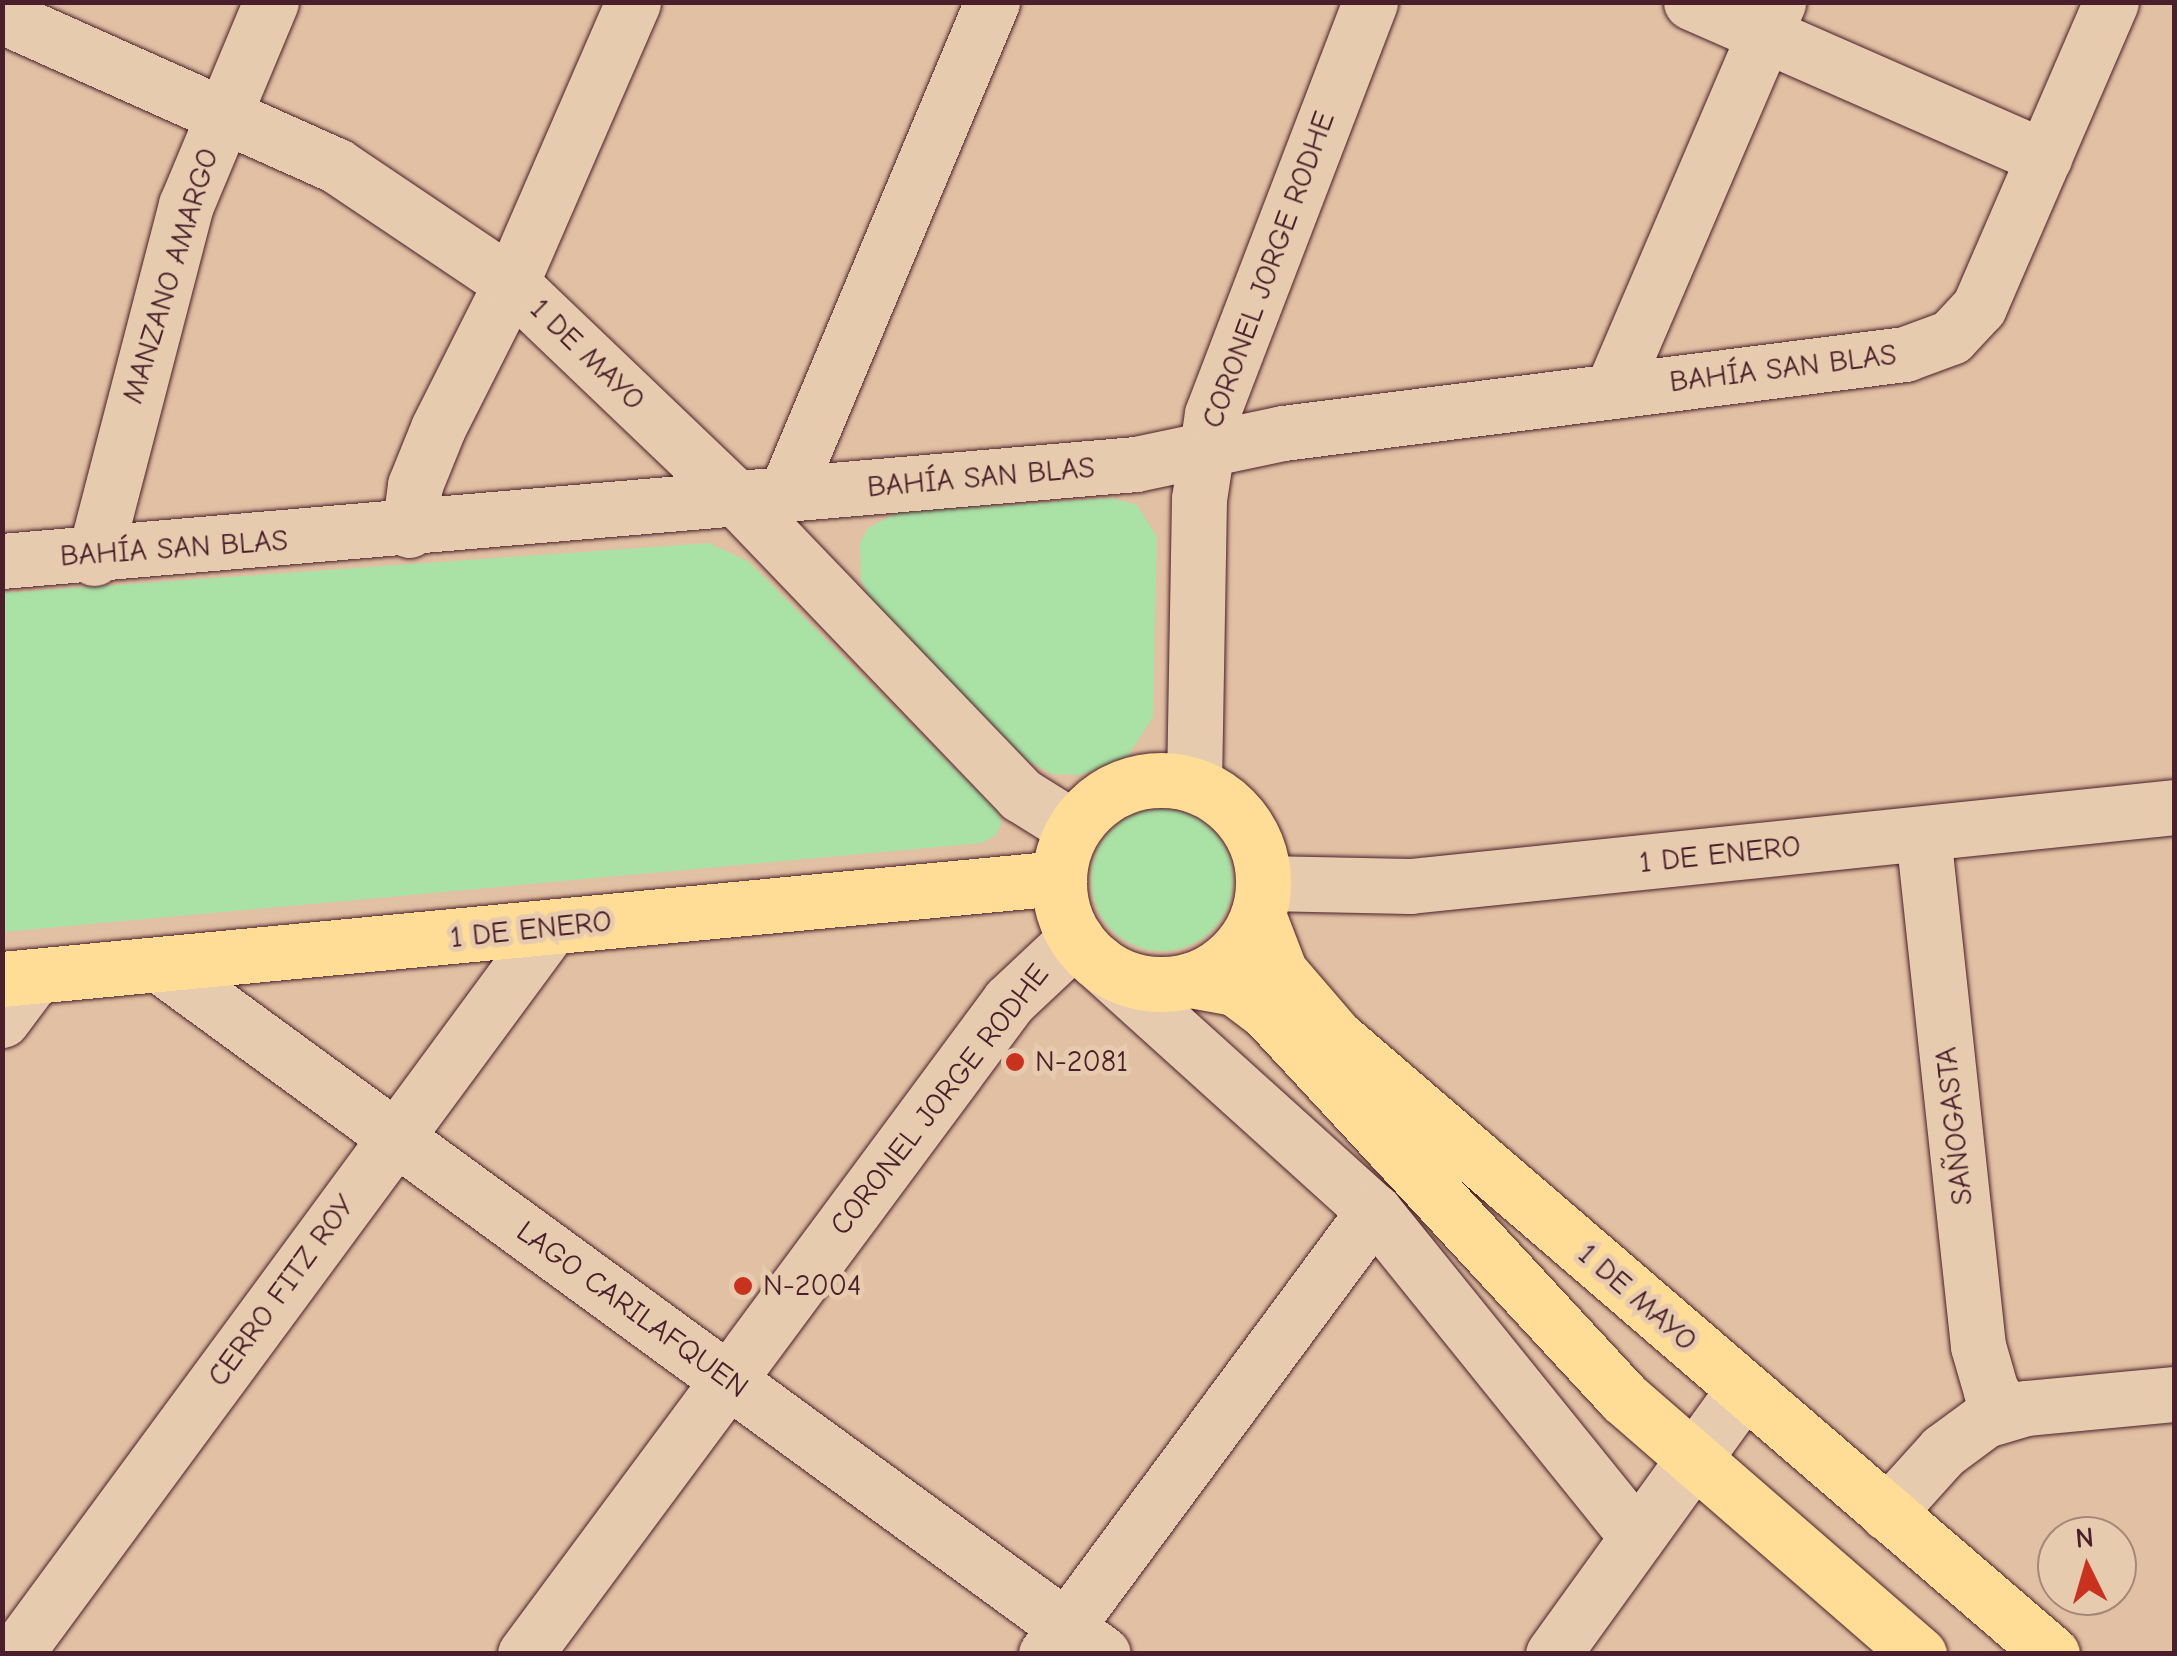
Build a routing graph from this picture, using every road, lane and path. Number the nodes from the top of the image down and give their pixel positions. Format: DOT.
graph roads {
  1 [pos="271,2"];
  2 [pos="633,2"];
  3 [pos="992,2"];
  4 [pos="1370,2"];
  5 [pos="1691,2"];
  6 [pos="2111,2"];
  7 [pos="2,16"];
  8 [pos="1771,18"];
  9 [pos="222,112"];
  10 [pos="2044,157"];
  11 [pos="511,283"];
  12 [pos="1612,390"];
  13 [pos="1204,453"];
  14 [pos="762,498"];
  15 [pos="409,530"];
  16 [pos="94,558"];
  17 [pos="2,561"];
  18 [pos="1194,785"];
  19 [pos="2174,807"];
  20 [pos="1924,834"];
  21 [pos="1066,853"];
  22 [pos="1261,899"];
  23 [pos="550,928"];
  24 [pos="1087,950"];
  25 [pos="161,966"];
  26 [pos="18,978"];
  27 [pos="1190,980"];
  28 [pos="2,1020"];
  29 [pos="395,1137"];
  30 [pos="1374,1211"];
  31 [pos="728,1380"];
  32 [pos="1743,1391"];
  33 [pos="2174,1394"];
  34 [pos="2006,1412"];
  35 [pos="1692,1462"];
  36 [pos="1886,1512"];
  37 [pos="1637,1537"];
  38 [pos="1072,1645"];
  39 [pos="14,1654"];
  40 [pos="526,1654"];
  41 [pos="1552,1654"];
  42 [pos="1919,1654"];
  43 [pos="2052,1654"];
  1 -- 9 [label="street, MANZANO AMARGO"];
  2 -- 11 [label="street"];
  3 -- 14 [label="street"];
  4 -- 13 [label="street, CORONEL JORGE RODHE"];
  5 -- 8 [label="street"];
  6 -- 10 [label="street"];
  7 -- 9 [label="street, 1 DE MAYO"];
  8 -- 10 [label="street"];
  8 -- 12 [label="street"];
  9 -- 11 [label="street, 1 DE MAYO"];
  9 -- 16 [label="street, MANZANO AMARGO"];
  10 -- 12 [label="street, BAHÍA SAN BLAS"];
  11 -- 14 [label="street, 1 DE MAYO"];
  11 -- 15 [label="street"];
  12 -- 13 [label="street, BAHÍA SAN BLAS"];
  13 -- 14 [label="street, BAHÍA SAN BLAS"];
  13 -- 18 [label="street, CORONEL JORGE RODHE"];
  14 -- 15 [label="street, BAHÍA SAN BLAS"];
  14 -- 21 [label="street, 1 DE MAYO"];
  15 -- 16 [label="street, BAHÍA SAN BLAS"];
  16 -- 17 [label="street, BAHÍA SAN BLAS"];
  18 -- 21 [label="main road"];
  18 -- 22 [label="main road"];
  19 -- 20 [label="street, 1 DE ENERO"];
  20 -- 22 [label="street, 1 DE ENERO"];
  20 -- 34 [label="street, SAÑOGASTA"];
  21 -- 23 [label="main road, 1 DE ENERO"];
  21 -- 24 [label="main road"];
  22 -- 27 [label="main road"];
  22 -- 32 [label="main road, 1 DE MAYO"];
  23 -- 25 [label="main road, 1 DE ENERO"];
  23 -- 29 [label="street, CERRO FITZ ROY"];
  24 -- 27 [label="main road"];
  24 -- 30 [label="street"];
  24 -- 31 [label="street, CORONEL JORGE RODHE"];
  25 -- 26 [label="main road, 1 DE ENERO"];
  25 -- 29 [label="street, LAGO CARILAFQUEN"];
  26 -- 28 [label="street"];
  27 -- 35 [label="main road"];
  29 -- 31 [label="street, LAGO CARILAFQUEN"];
  29 -- 39 [label="street, CERRO FITZ ROY"];
  30 -- 37 [label="street"];
  30 -- 38 [label="street"];
  31 -- 38 [label="street, LAGO CARILAFQUEN"];
  31 -- 40 [label="street, CORONEL JORGE RODHE"];
  32 -- 35 [label="street"];
  32 -- 36 [label="main road, 1 DE MAYO"];
  33 -- 34 [label="street"];
  34 -- 36 [label="street"];
  35 -- 37 [label="street"];
  35 -- 42 [label="main road"];
  36 -- 43 [label="main road, 1 DE MAYO"];
  37 -- 41 [label="street"];
}
